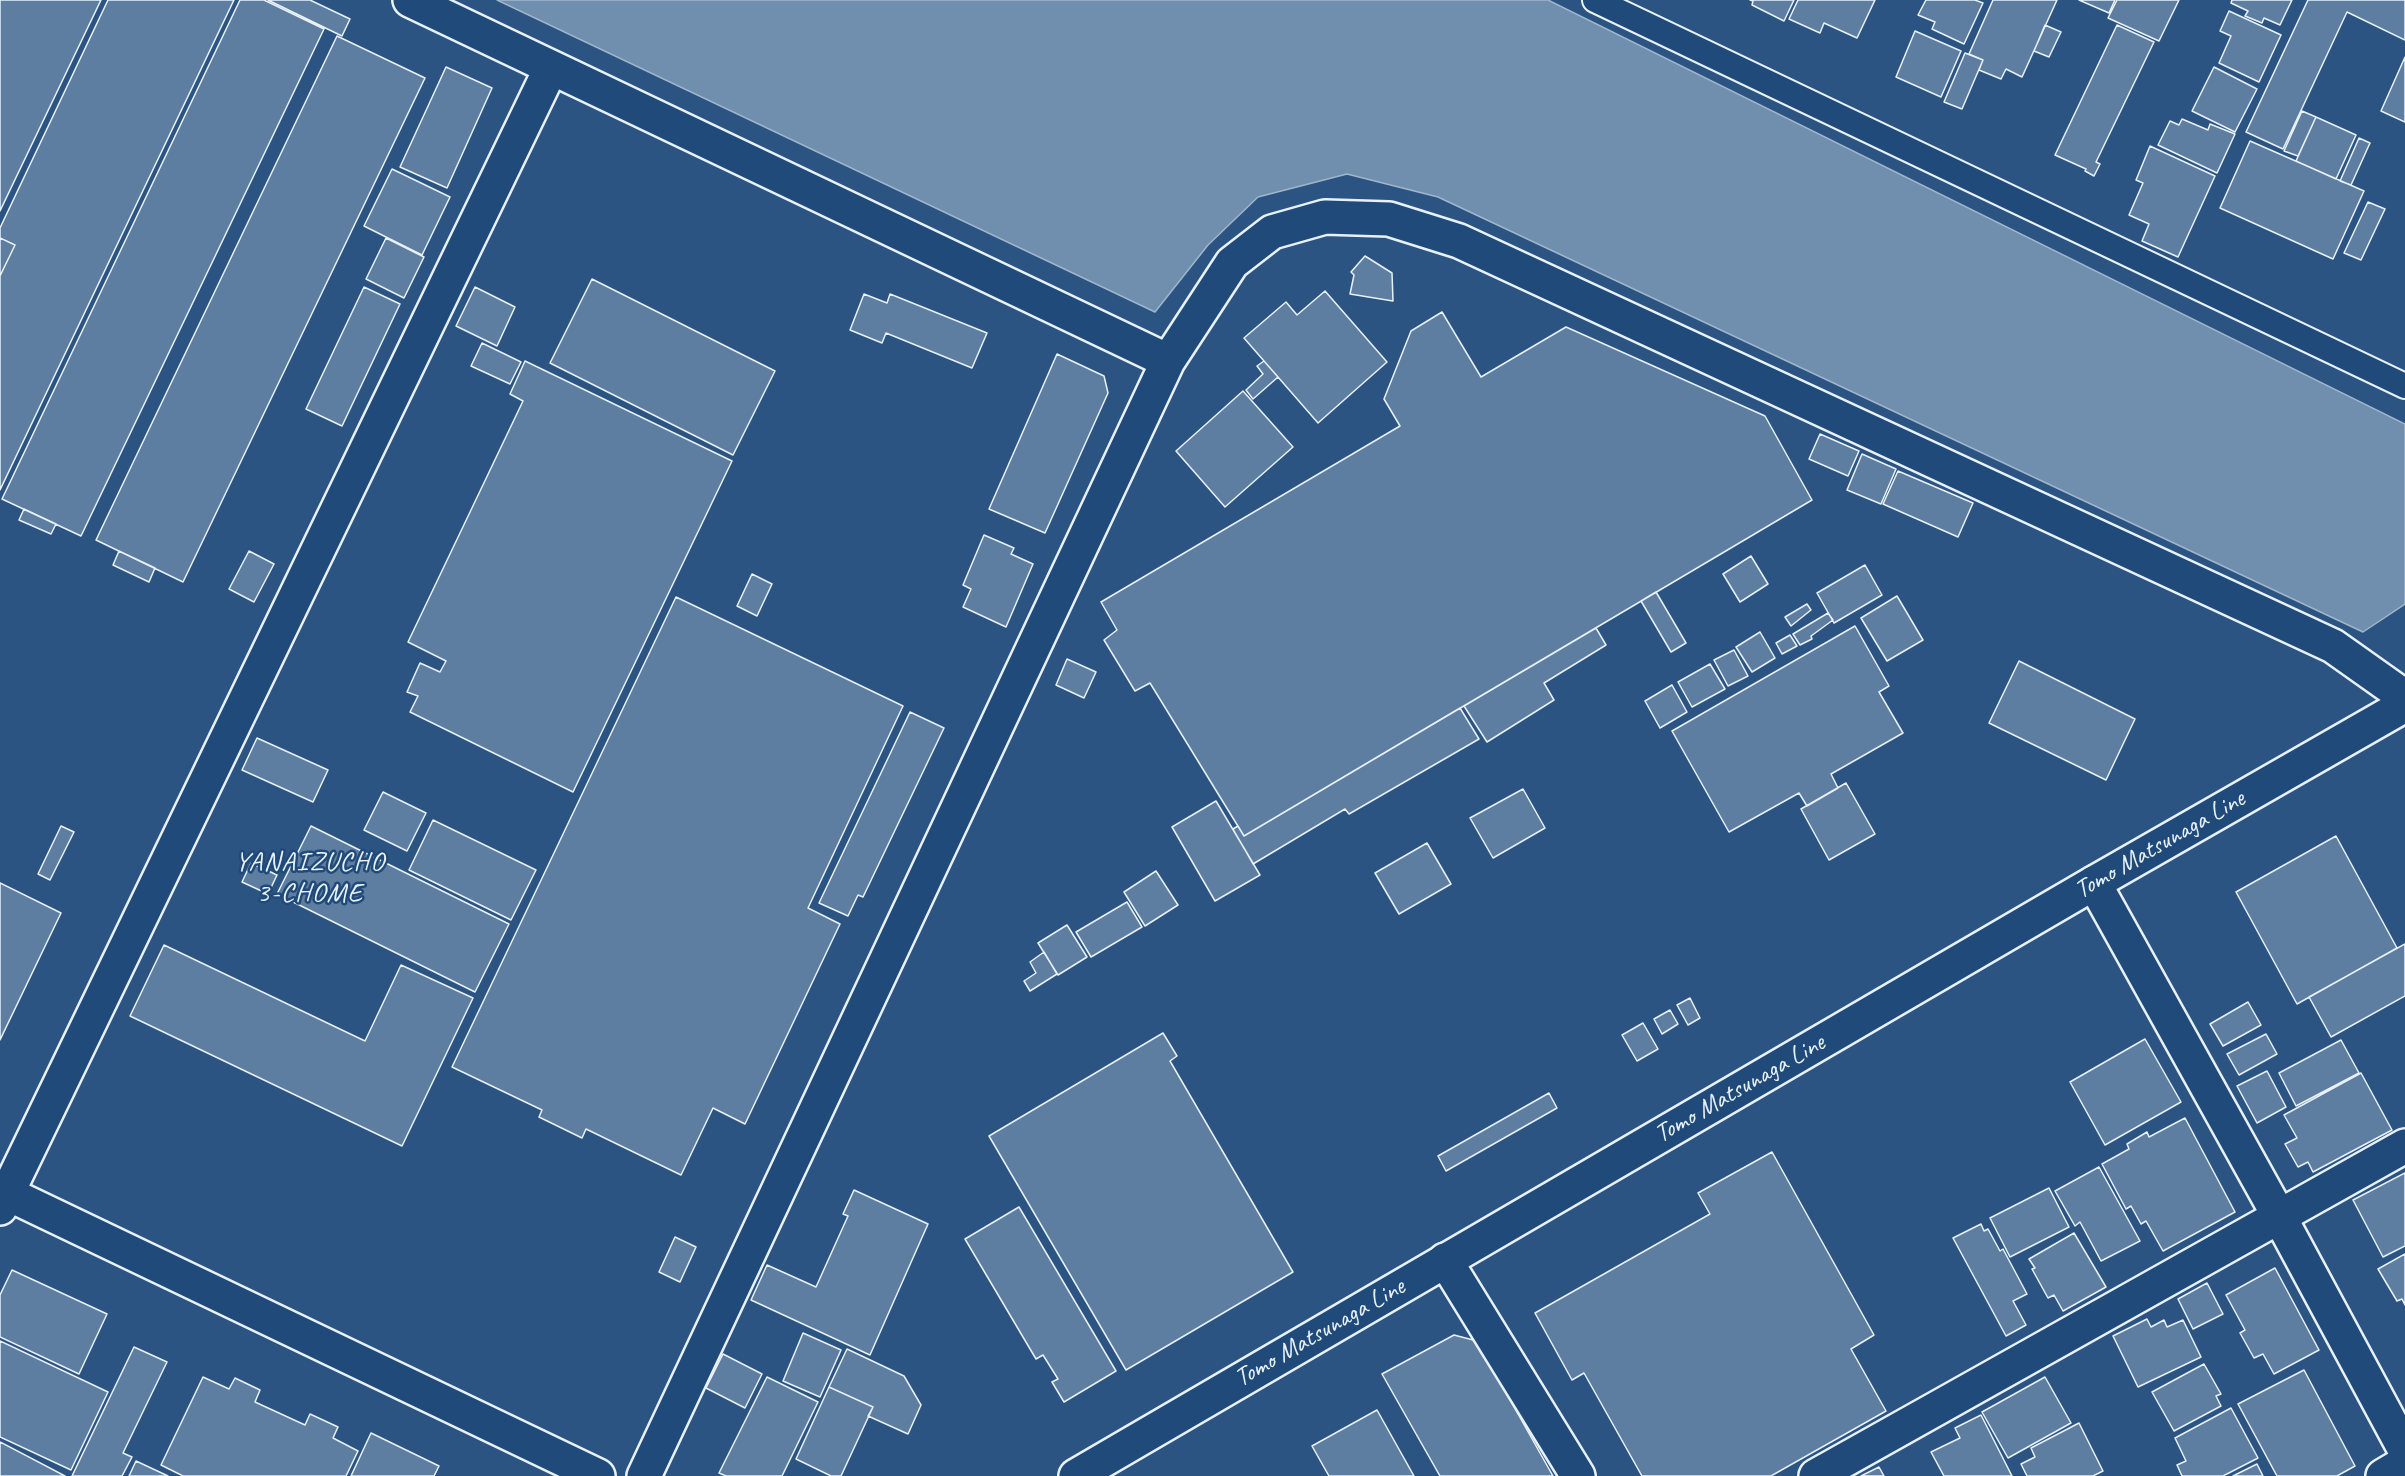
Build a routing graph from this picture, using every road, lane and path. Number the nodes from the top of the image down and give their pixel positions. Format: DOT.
graph roads {
  1 [pos="410,0"];
  2 [pos="1595,0"];
  3 [pos="551,68"];
  4 [pos="1168,361"];
  5 [pos="2405,386"];
  6 [pos="2405,697"];
  7 [pos="2405,705"];
  8 [pos="2094,883"];
  9 [pos="2405,1146"];
  10 [pos="2,1197"];
  11 [pos="2279,1216"];
  12 [pos="1445,1260"];
  13 [pos="2405,1450"];
  14 [pos="2405,1463"];
  15 [pos="598,1476"];
  16 [pos="644,1476"];
  17 [pos="1076,1476"];
  18 [pos="1578,1476"];
  19 [pos="1816,1476"];
  20 [pos="2383,1476"];
  1 -- 3 [label="street"];
  2 -- 5 [label="lane"];
  3 -- 4 [label="street"];
  3 -- 10 [label="street"];
  4 -- 6 [label="street"];
  4 -- 16 [label="street"];
  7 -- 8 [label="street, Tomo Matsunaga Line"];
  8 -- 11 [label="street"];
  8 -- 12 [label="street, Tomo Matsunaga Line"];
  9 -- 11 [label="street"];
  10 -- 15 [label="street"];
  11 -- 13 [label="street"];
  11 -- 19 [label="street"];
  12 -- 17 [label="street, Tomo Matsunaga Line"];
  12 -- 18 [label="street"];
  14 -- 20 [label="street"];
}
